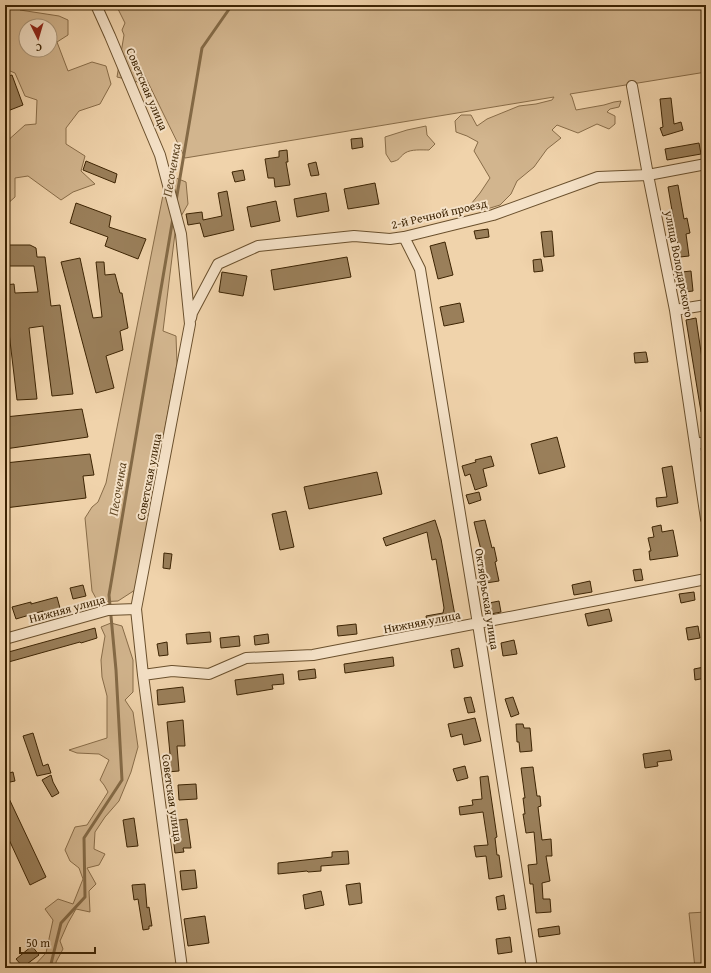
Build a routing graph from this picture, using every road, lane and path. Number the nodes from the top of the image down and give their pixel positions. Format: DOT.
graph roads {
  1 [pos="96,5"];
  2 [pos="632,86"];
  3 [pos="706,164"];
  4 [pos="648,175"];
  5 [pos="404,237"];
  6 [pos="706,305"];
  7 [pos="675,310"];
  8 [pos="190,324"];
  9 [pos="706,442"];
  10 [pos="696,444"];
  11 [pos="706,519"];
  12 [pos="706,579"];
  13 [pos="136,609"];
  14 [pos="478,624"];
  15 [pos="5,639"];
  16 [pos="143,675"];
  17 [pos="182,968"];
  18 [pos="532,968"];
  1 -- 8 [label="street, Советская улица"];
  2 -- 4 [label="street, улица Володарского"];
  3 -- 4 [label="street, 2-й Речной проезд"];
  4 -- 5 [label="street, 2-й Речной проезд"];
  4 -- 7 [label="street, улица Володарского"];
  5 -- 8 [label="street, 2-й Речной проезд"];
  5 -- 14 [label="street, Октябрьская улица"];
  6 -- 7 [label="street"];
  7 -- 10 [label="street, улица Володарского"];
  8 -- 13 [label="street, Советская улица"];
  9 -- 10 [label="street"];
  10 -- 11 [label="street, улица Володарского"];
  12 -- 14 [label="street, Нижняя улица"];
  13 -- 15 [label="street, Нижняя улица"];
  13 -- 16 [label="street, Советская улица"];
  14 -- 16 [label="street, Нижняя улица"];
  14 -- 18 [label="street, Октябрьская улица"];
  16 -- 17 [label="street, Советская улица"];
}
